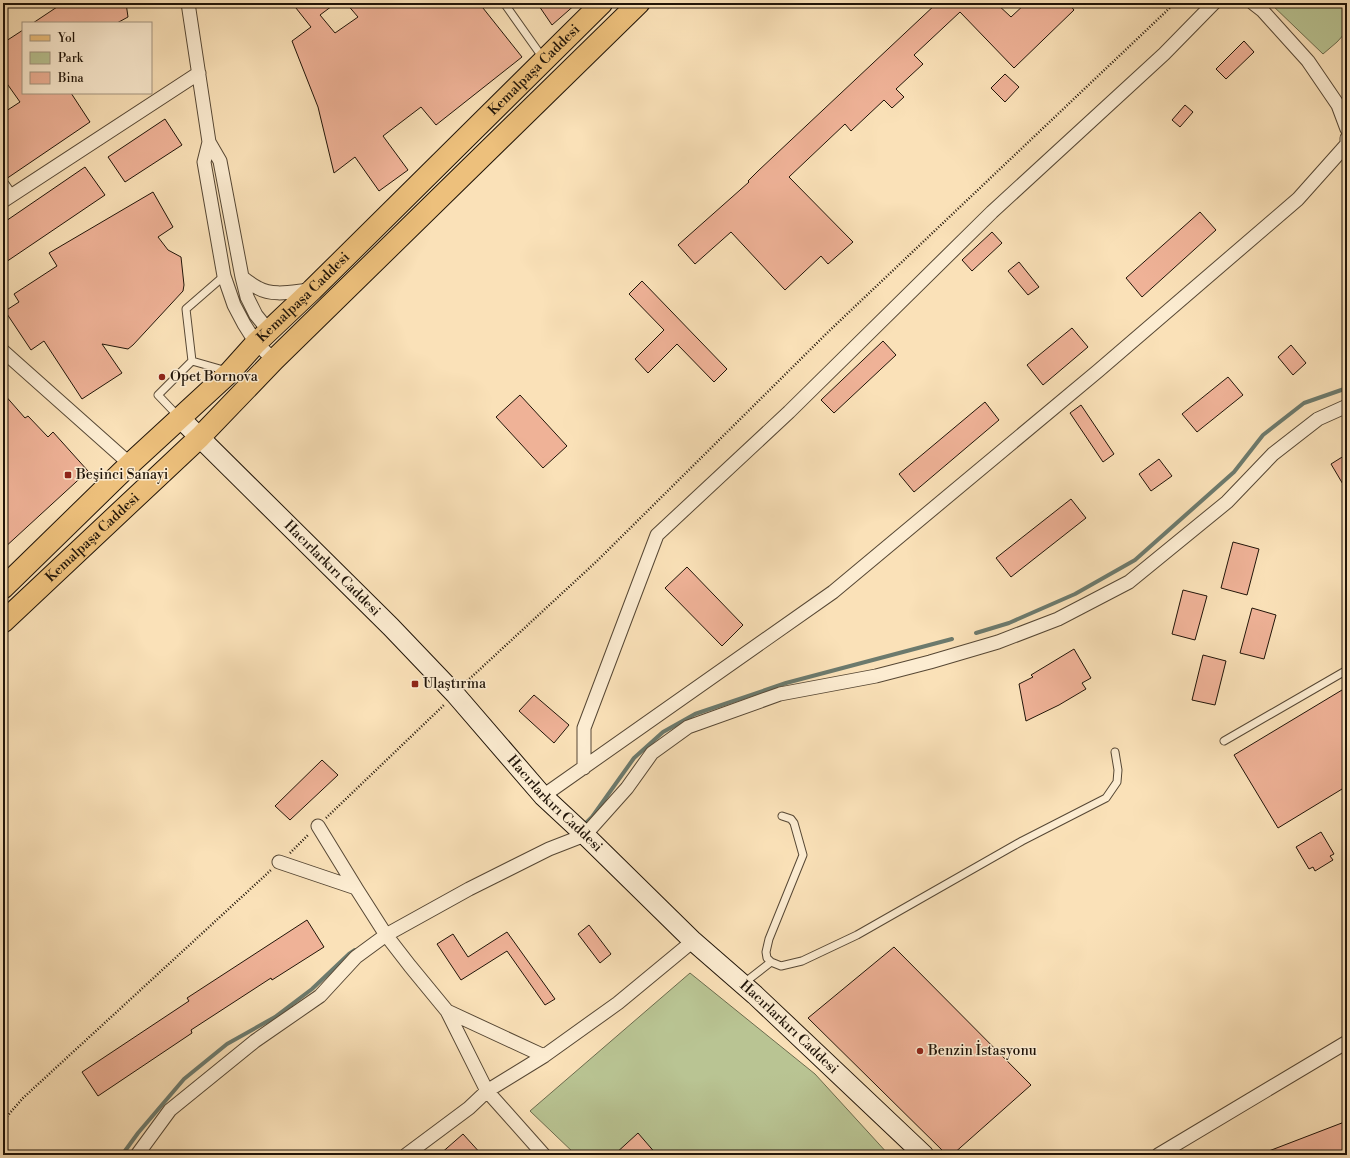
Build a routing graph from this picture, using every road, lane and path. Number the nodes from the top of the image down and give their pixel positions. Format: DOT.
graph roads {
  1 [pos="188,3"];
  2 [pos="504,3"];
  3 [pos="602,3"];
  4 [pos="639,3"];
  5 [pos="1175,3"];
  6 [pos="1214,3"];
  7 [pos="1253,3"];
  8 [pos="544,60"];
  9 [pos="199,73"];
  10 [pos="1347,129"];
  11 [pos="1347,138"];
  12 [pos="209,142"];
  13 [pos="5,194"];
  14 [pos="224,276"];
  15 [pos="242,277"];
  16 [pos="312,290"];
  17 [pos="263,337"];
  18 [pos="3,351"];
  19 [pos="280,354"];
  20 [pos="192,362"];
  21 [pos="230,372"];
  22 [pos="1347,406"];
  23 [pos="180,418"];
  24 [pos="200,437"];
  25 [pos="130,464"];
  26 [pos="3,588"];
  27 [pos="3,622"];
  28 [pos="1347,670"];
  29 [pos="455,694"];
  30 [pos="1224,741"];
  31 [pos="1115,752"];
  32 [pos="584,768"];
  33 [pos="543,796"];
  34 [pos="782,816"];
  35 [pos="318,826"];
  36 [pos="585,835"];
  37 [pos="280,862"];
  38 [pos="356,888"];
  39 [pos="386,935"];
  40 [pos="693,941"];
  41 [pos="771,962"];
  42 [pos="743,985"];
  43 [pos="447,1011"];
  44 [pos="1347,1042"];
  45 [pos="544,1056"];
  46 [pos="487,1092"];
  47 [pos="3,1121"];
  48 [pos="137,1155"];
  49 [pos="406,1155"];
  50 [pos="544,1155"];
  51 [pos="924,1155"];
  52 [pos="1158,1155"];
  1 -- 9 [label="street"];
  2 -- 8 [label="lane"];
  3 -- 8 [label="main road, Kemalpaşa Caddesi"];
  4 -- 19 [label="main road, Kemalpaşa Caddesi"];
  5 -- 29 [label="path"];
  6 -- 32 [label="street"];
  7 -- 10 [label="street"];
  8 -- 16 [label="main road, Kemalpaşa Caddesi"];
  9 -- 12 [label="street"];
  9 -- 13 [label="street"];
  11 -- 32 [label="street"];
  12 -- 14 [label="street"];
  12 -- 15 [label="street"];
  14 -- 17 [label="street"];
  14 -- 20 [label="lane"];
  15 -- 16 [label="street"];
  15 -- 17 [label="street"];
  16 -- 17 [label="main road, Kemalpaşa Caddesi"];
  17 -- 19 [label="main road"];
  17 -- 21 [label="main road, Kemalpaşa Caddesi"];
  18 -- 25 [label="street"];
  19 -- 24 [label="main road, Kemalpaşa Caddesi"];
  20 -- 21 [label="lane"];
  20 -- 23 [label="lane"];
  21 -- 23 [label="main road, Kemalpaşa Caddesi"];
  22 -- 36 [label="street"];
  23 -- 24 [label="street, Hacırlarkırı Caddesi"];
  23 -- 25 [label="main road, Kemalpaşa Caddesi"];
  24 -- 27 [label="main road, Kemalpaşa Caddesi"];
  24 -- 29 [label="street, Hacırlarkırı Caddesi"];
  25 -- 26 [label="main road, Kemalpaşa Caddesi"];
  28 -- 30 [label="lane"];
  29 -- 33 [label="street, Hacırlarkırı Caddesi"];
  29 -- 35 [label="path"];
  31 -- 41 [label="lane"];
  32 -- 33 [label="street"];
  33 -- 36 [label="street, Hacırlarkırı Caddesi"];
  34 -- 41 [label="lane"];
  35 -- 37 [label="path"];
  35 -- 38 [label="street"];
  36 -- 39 [label="street"];
  36 -- 40 [label="street, Hacırlarkırı Caddesi"];
  37 -- 38 [label="street"];
  37 -- 47 [label="path"];
  38 -- 39 [label="street"];
  39 -- 43 [label="street"];
  39 -- 48 [label="street"];
  40 -- 42 [label="street, Hacırlarkırı Caddesi"];
  40 -- 45 [label="street"];
  41 -- 42 [label="lane"];
  42 -- 51 [label="street, Hacırlarkırı Caddesi"];
  43 -- 45 [label="street"];
  43 -- 46 [label="street"];
  44 -- 52 [label="street"];
  45 -- 46 [label="street"];
  46 -- 49 [label="street"];
  46 -- 50 [label="street"];
}
